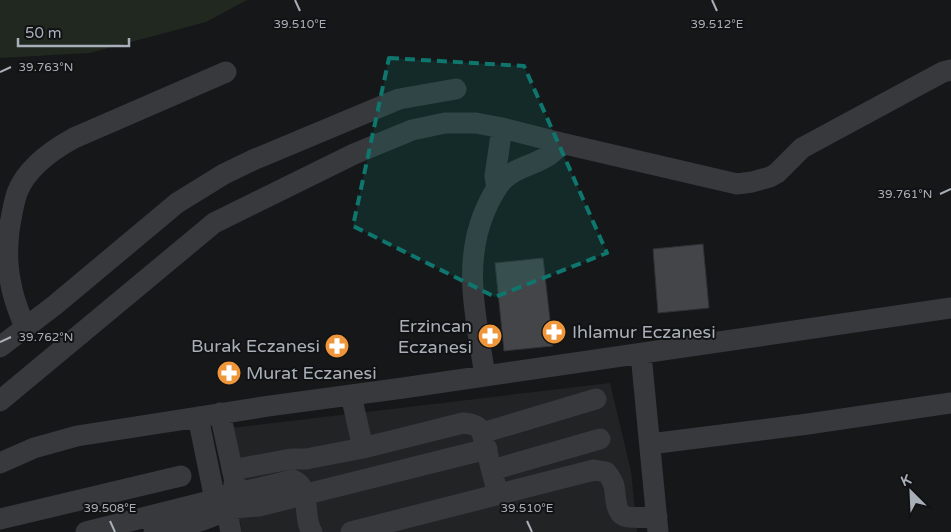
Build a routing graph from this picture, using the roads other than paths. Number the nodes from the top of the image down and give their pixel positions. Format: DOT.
graph roads {
  1 [pos="951,70"];
  2 [pos="226,72"];
  3 [pos="456,89"];
  4 [pos="399,99"];
  5 [pos="502,128"];
  6 [pos="412,130"];
  7 [pos="560,143"];
  8 [pos="497,188"];
  9 [pos="951,308"];
  10 [pos="24,328"];
  11 [pos="0,347"];
  12 [pos="641,354"];
  13 [pos="485,376"];
  14 [pos="350,395"];
  15 [pos="596,399"];
  16 [pos="0,401"];
  17 [pos="951,403"];
  18 [pos="220,414"];
  19 [pos="198,417"];
  20 [pos="600,438"];
  21 [pos="484,441"];
  22 [pos="650,444"];
  23 [pos="362,448"];
  24 [pos="0,463"];
  25 [pos="232,470"];
  26 [pos="492,470"];
  27 [pos="181,476"];
  28 [pos="304,495"];
  29 [pos="498,495"];
  30 [pos="97,496"];
  31 [pos="227,503"];
  32 [pos="0,519"];
  33 [pos="658,524"];
  34 [pos="97,531"];
  35 [pos="154,532"];
  36 [pos="231,532"];
  37 [pos="312,532"];
  38 [pos="351,532"];
  1 -- 7 [label="street"];
  2 -- 10 [label="street"];
  3 -- 4 [label="street"];
  4 -- 6 [label="street"];
  4 -- 10 [label="street"];
  5 -- 6 [label="street"];
  5 -- 7 [label="street"];
  5 -- 8 [label="street"];
  6 -- 16 [label="street"];
  7 -- 8 [label="street"];
  8 -- 13 [label="street"];
  9 -- 12 [label="street"];
  10 -- 11 [label="street"];
  12 -- 13 [label="street"];
  12 -- 22 [label="street"];
  13 -- 14 [label="street"];
  14 -- 18 [label="street"];
  14 -- 23 [label="street"];
  15 -- 21 [label="street"];
  17 -- 22 [label="street"];
  18 -- 19 [label="street"];
  18 -- 25 [label="street"];
  19 -- 24 [label="street"];
  19 -- 31 [label="street"];
  20 -- 26 [label="street"];
  21 -- 23 [label="street"];
  21 -- 26 [label="street"];
  21 -- 28 [label="street"];
  22 -- 33 [label="street"];
  23 -- 25 [label="street"];
  25 -- 31 [label="street"];
  26 -- 29 [label="street"];
  27 -- 30 [label="street"];
  28 -- 31 [label="street"];
  28 -- 37 [label="street"];
  29 -- 33 [label="street"];
  29 -- 38 [label="street"];
  30 -- 32 [label="street"];
  30 -- 34 [label="street"];
  31 -- 34 [label="street"];
  31 -- 35 [label="street"];
  31 -- 36 [label="street"];
}
